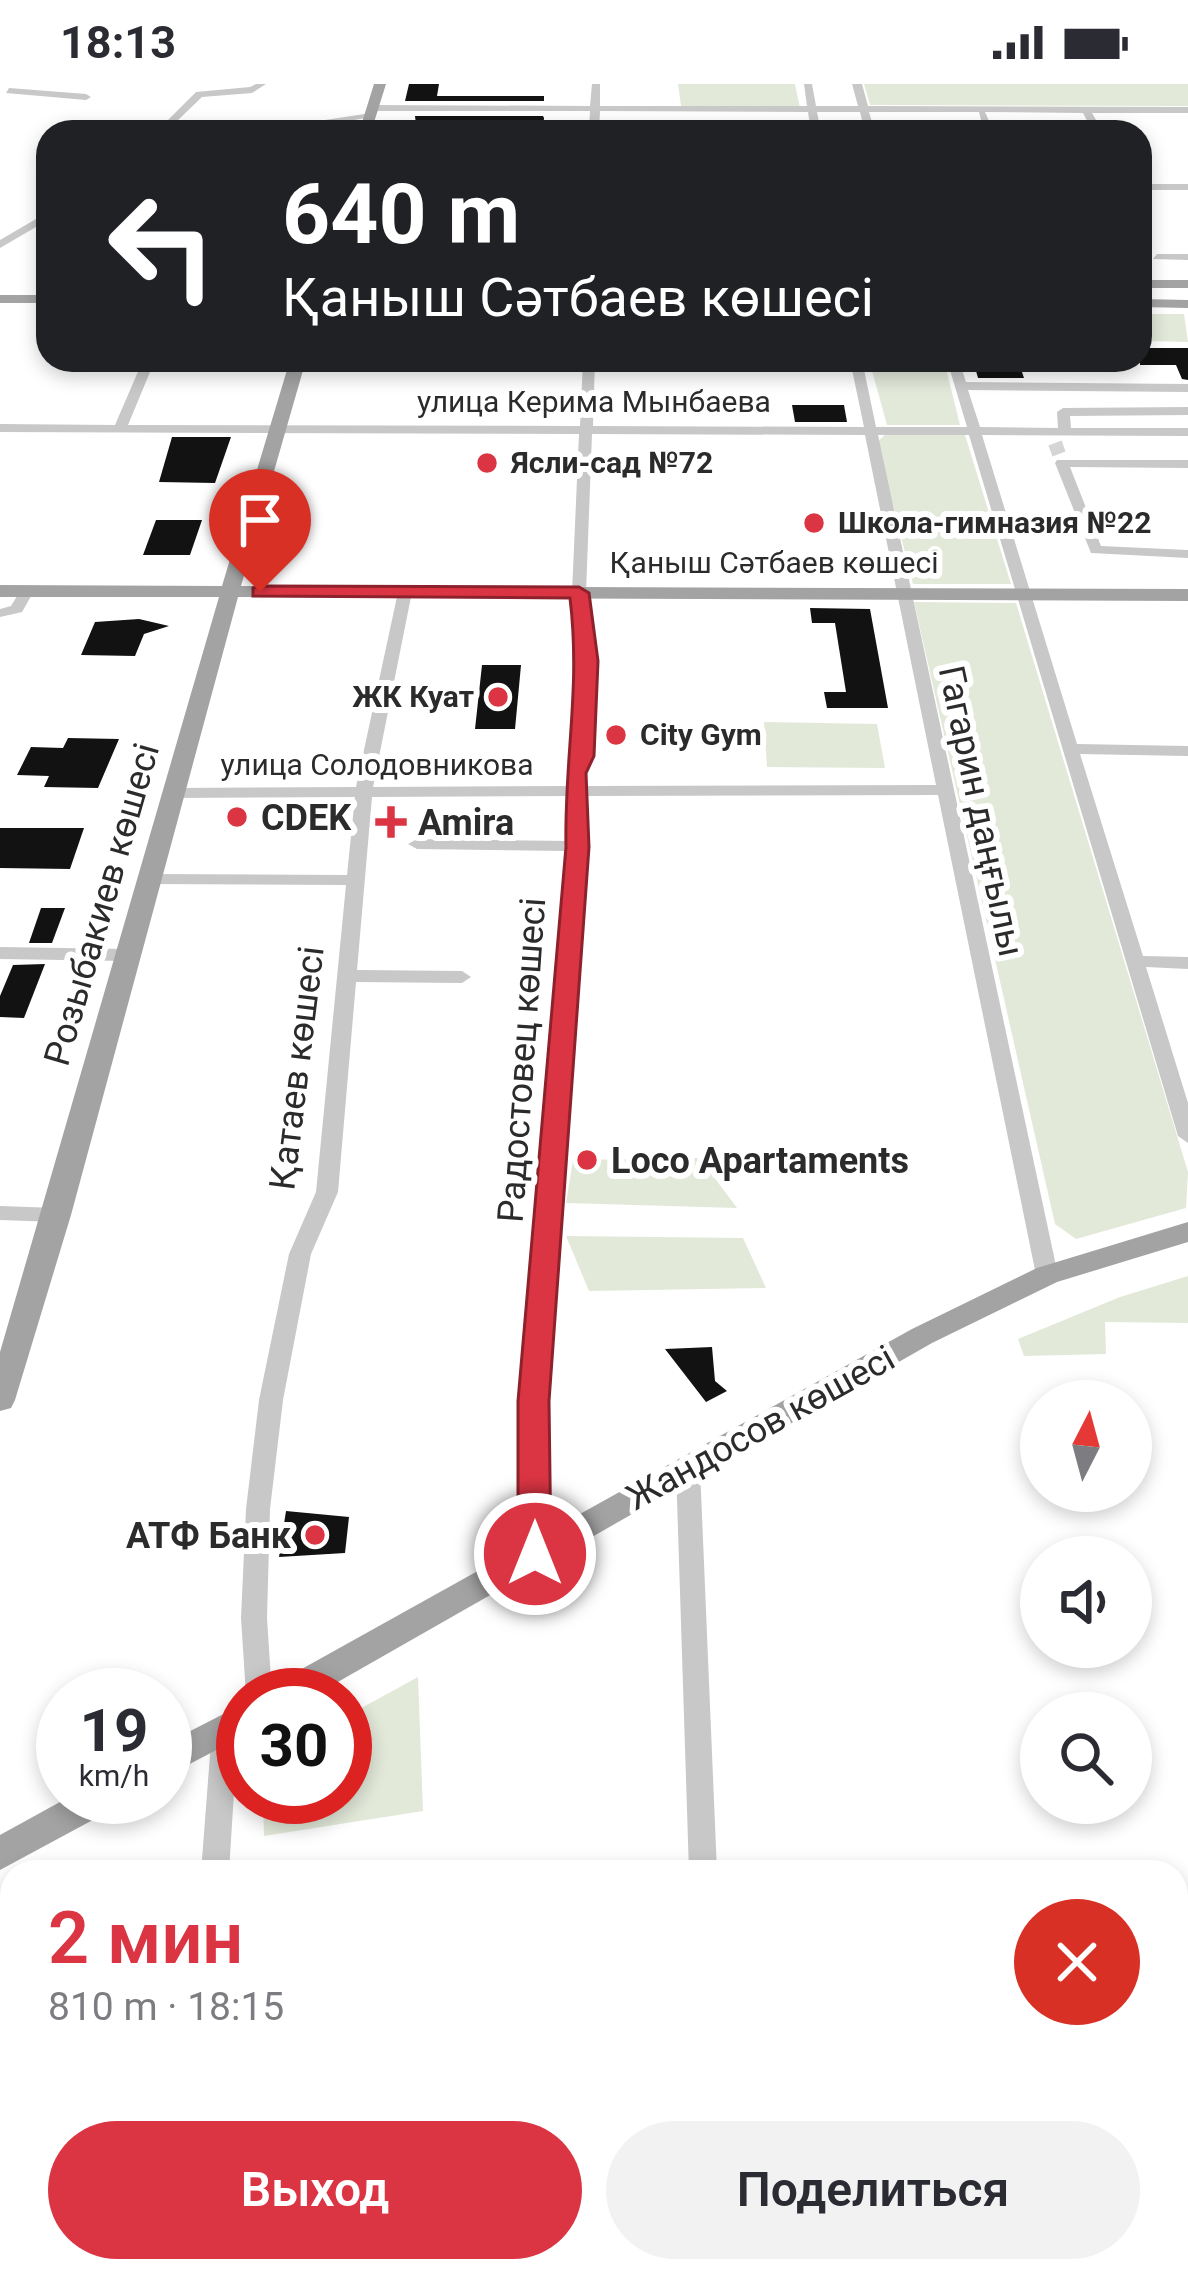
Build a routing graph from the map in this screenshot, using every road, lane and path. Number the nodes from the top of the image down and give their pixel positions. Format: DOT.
graph roads {
  1 [pos="262,84"];
  2 [pos="380,84"];
  3 [pos="596,84"];
  4 [pos="808,84"];
  5 [pos="857,84"];
  6 [pos="9,91"];
  7 [pos="86,97"];
  8 [pos="594,109"];
  9 [pos="706,110"];
  10 [pos="811,110"];
  11 [pos="864,110"];
  12 [pos="1086,110"];
  13 [pos="1188,110"];
  14 [pos="372,112"];
  15 [pos="982,114"];
  16 [pos="174,120"];
  17 [pos="335,120"];
  18 [pos="369,120"];
  19 [pos="594,120"];
  20 [pos="707,120"];
  21 [pos="813,120"];
  22 [pos="867,120"];
  23 [pos="984,120"];
  24 [pos="1091,120"];
  25 [pos="1152,187"];
  26 [pos="1188,188"];
  27 [pos="36,222"];
  28 [pos="0,245"];
  29 [pos="1157,257"];
  30 [pos="1188,257"];
  31 [pos="0,281"];
  32 [pos="36,281"];
  33 [pos="1152,284"];
  34 [pos="1188,284"];
  35 [pos="0,299"];
  36 [pos="36,299"];
  37 [pos="1152,303"];
  38 [pos="1188,304"];
  39 [pos="144,372"];
  40 [pos="295,372"];
  41 [pos="589,372"];
  42 [pos="858,372"];
  43 [pos="957,372"];
  44 [pos="961,386"];
  45 [pos="1188,388"];
  46 [pos="1188,411"];
  47 [pos="0,428"];
  48 [pos="120,428"];
  49 [pos="278,429"];
  50 [pos="870,429"];
  51 [pos="587,430"];
  52 [pos="972,430"];
  53 [pos="1188,432"];
  54 [pos="1058,444"];
  55 [pos="1188,464"];
  56 [pos="1188,554"];
  57 [pos="0,591"];
  58 [pos="27,591"];
  59 [pos="232,592"];
  60 [pos="405,592"];
  61 [pos="579,593"];
  62 [pos="902,594"];
  63 [pos="1024,594"];
  64 [pos="1188,595"];
  65 [pos="0,613"];
  66 [pos="1071,749"];
  67 [pos="1188,751"];
  68 [pos="944,790"];
  69 [pos="364,791"];
  70 [pos="579,791"];
  71 [pos="171,793"];
  72 [pos="417,844"];
  73 [pos="578,847"];
  74 [pos="148,879"];
  75 [pos="358,880"];
  76 [pos="0,952"];
  77 [pos="126,955"];
  78 [pos="1135,962"];
  79 [pos="1188,963"];
  80 [pos="348,976"];
  81 [pos="462,977"];
  82 [pos="1188,1136"];
  83 [pos="0,1213"];
  84 [pos="57,1215"];
  85 [pos="1188,1232"];
  86 [pos="1047,1275"];
  87 [pos="0,1400"];
  88 [pos="688,1468"];
  89 [pos="535,1554"];
  90 [pos="257,1668"];
  91 [pos="334,1668"];
  92 [pos="50,1824"];
  93 [pos="221,1824"];
  94 [pos="5,1847"];
  95 [pos="217,1860"];
  96 [pos="703,1860"];
  1 -- 16 [label="street"];
  2 -- 14 [label="main road"];
  3 -- 8 [label="street"];
  4 -- 10 [label="street"];
  5 -- 11 [label="street"];
  6 -- 7 [label="street"];
  8 -- 9 [label="street"];
  8 -- 14 [label="street"];
  8 -- 19 [label="street"];
  9 -- 10 [label="street"];
  9 -- 20 [label="street"];
  10 -- 11 [label="street"];
  10 -- 21 [label="street"];
  11 -- 12 [label="street"];
  11 -- 22 [label="street"];
  12 -- 13 [label="street"];
  12 -- 24 [label="street"];
  14 -- 17 [label="street"];
  14 -- 18 [label="main road"];
  15 -- 23 [label="street"];
  25 -- 26 [label="street"];
  27 -- 28 [label="street"];
  29 -- 30 [label="street"];
  31 -- 32 [label="main road"];
  33 -- 34 [label="main road"];
  35 -- 36 [label="main road"];
  37 -- 38 [label="main road"];
  39 -- 48 [label="street"];
  40 -- 49 [label="main road, Розыбакиев көшесі"];
  41 -- 51 [label="street, Радостовец көшесі"];
  42 -- 50 [label="street, Гагарин даңғылы"];
  43 -- 44 [label="street"];
  44 -- 45 [label="street"];
  44 -- 52 [label="street"];
  46 -- 54 [label="street"];
  47 -- 48 [label="street, улица Керима Мынбаева"];
  48 -- 49 [label="street, улица Керима Мынбаева"];
  49 -- 51 [label="street, улица Керима Мынбаева"];
  49 -- 59 [label="main road, Розыбакиев көшесі"];
  50 -- 51 [label="street, улица Керима Мынбаева"];
  50 -- 52 [label="street, улица Керима Мынбаева"];
  50 -- 62 [label="street, Гагарин даңғылы"];
  51 -- 61 [label="street, Радостовец көшесі"];
  52 -- 54 [label="street, улица Керима Мынбаева"];
  52 -- 63 [label="street"];
  53 -- 54 [label="street, улица Керима Мынбаева"];
  54 -- 55 [label="street"];
  54 -- 56 [label="street"];
  57 -- 58 [label="main road, Қаныш Сәтбаев көшесі"];
  58 -- 59 [label="main road, Қаныш Сәтбаев көшесі"];
  58 -- 65 [label="street"];
  59 -- 60 [label="main road, Қаныш Сәтбаев көшесі"];
  59 -- 71 [label="main road, Розыбакиев көшесі"];
  60 -- 61 [label="main road, Қаныш Сәтбаев көшесі"];
  60 -- 69 [label="street, Қатаев көшесі"];
  61 -- 62 [label="main road, Қаныш Сәтбаев көшесі"];
  61 -- 70 [label="street, Радостовец көшесі"];
  62 -- 63 [label="main road, Қаныш Сәтбаев көшесі"];
  62 -- 68 [label="street, Гагарин даңғылы"];
  63 -- 64 [label="main road, Қаныш Сәтбаев көшесі"];
  63 -- 66 [label="street"];
  66 -- 67 [label="street"];
  66 -- 78 [label="street"];
  68 -- 70 [label="street, улица Солодовникова"];
  68 -- 86 [label="street, Гагарин даңғылы"];
  69 -- 70 [label="street, улица Солодовникова"];
  69 -- 71 [label="street, улица Солодовникова"];
  69 -- 75 [label="street, Қатаев көшесі"];
  70 -- 73 [label="street, Радостовец көшесі"];
  71 -- 74 [label="main road, Розыбакиев көшесі"];
  72 -- 73 [label="street"];
  73 -- 89 [label="street, Радостовец көшесі"];
  74 -- 75 [label="street"];
  74 -- 77 [label="main road, Розыбакиев көшесі"];
  75 -- 80 [label="street, Қатаев көшесі"];
  76 -- 77 [label="street"];
  77 -- 84 [label="main road, Розыбакиев көшесі"];
  78 -- 79 [label="street"];
  78 -- 82 [label="street"];
  80 -- 81 [label="street"];
  80 -- 90 [label="street, Қатаев көшесі"];
  83 -- 84 [label="street"];
  84 -- 87 [label="main road, Розыбакиев көшесі"];
  85 -- 86 [label="main road, Жандосов көшесі"];
  86 -- 88 [label="main road, Жандосов көшесі"];
  88 -- 89 [label="main road, Жандосов көшесі"];
  88 -- 96 [label="street"];
  89 -- 91 [label="main road, Жандосов көшесі"];
  92 -- 94 [label="main road"];
  93 -- 95 [label="street"];
}
